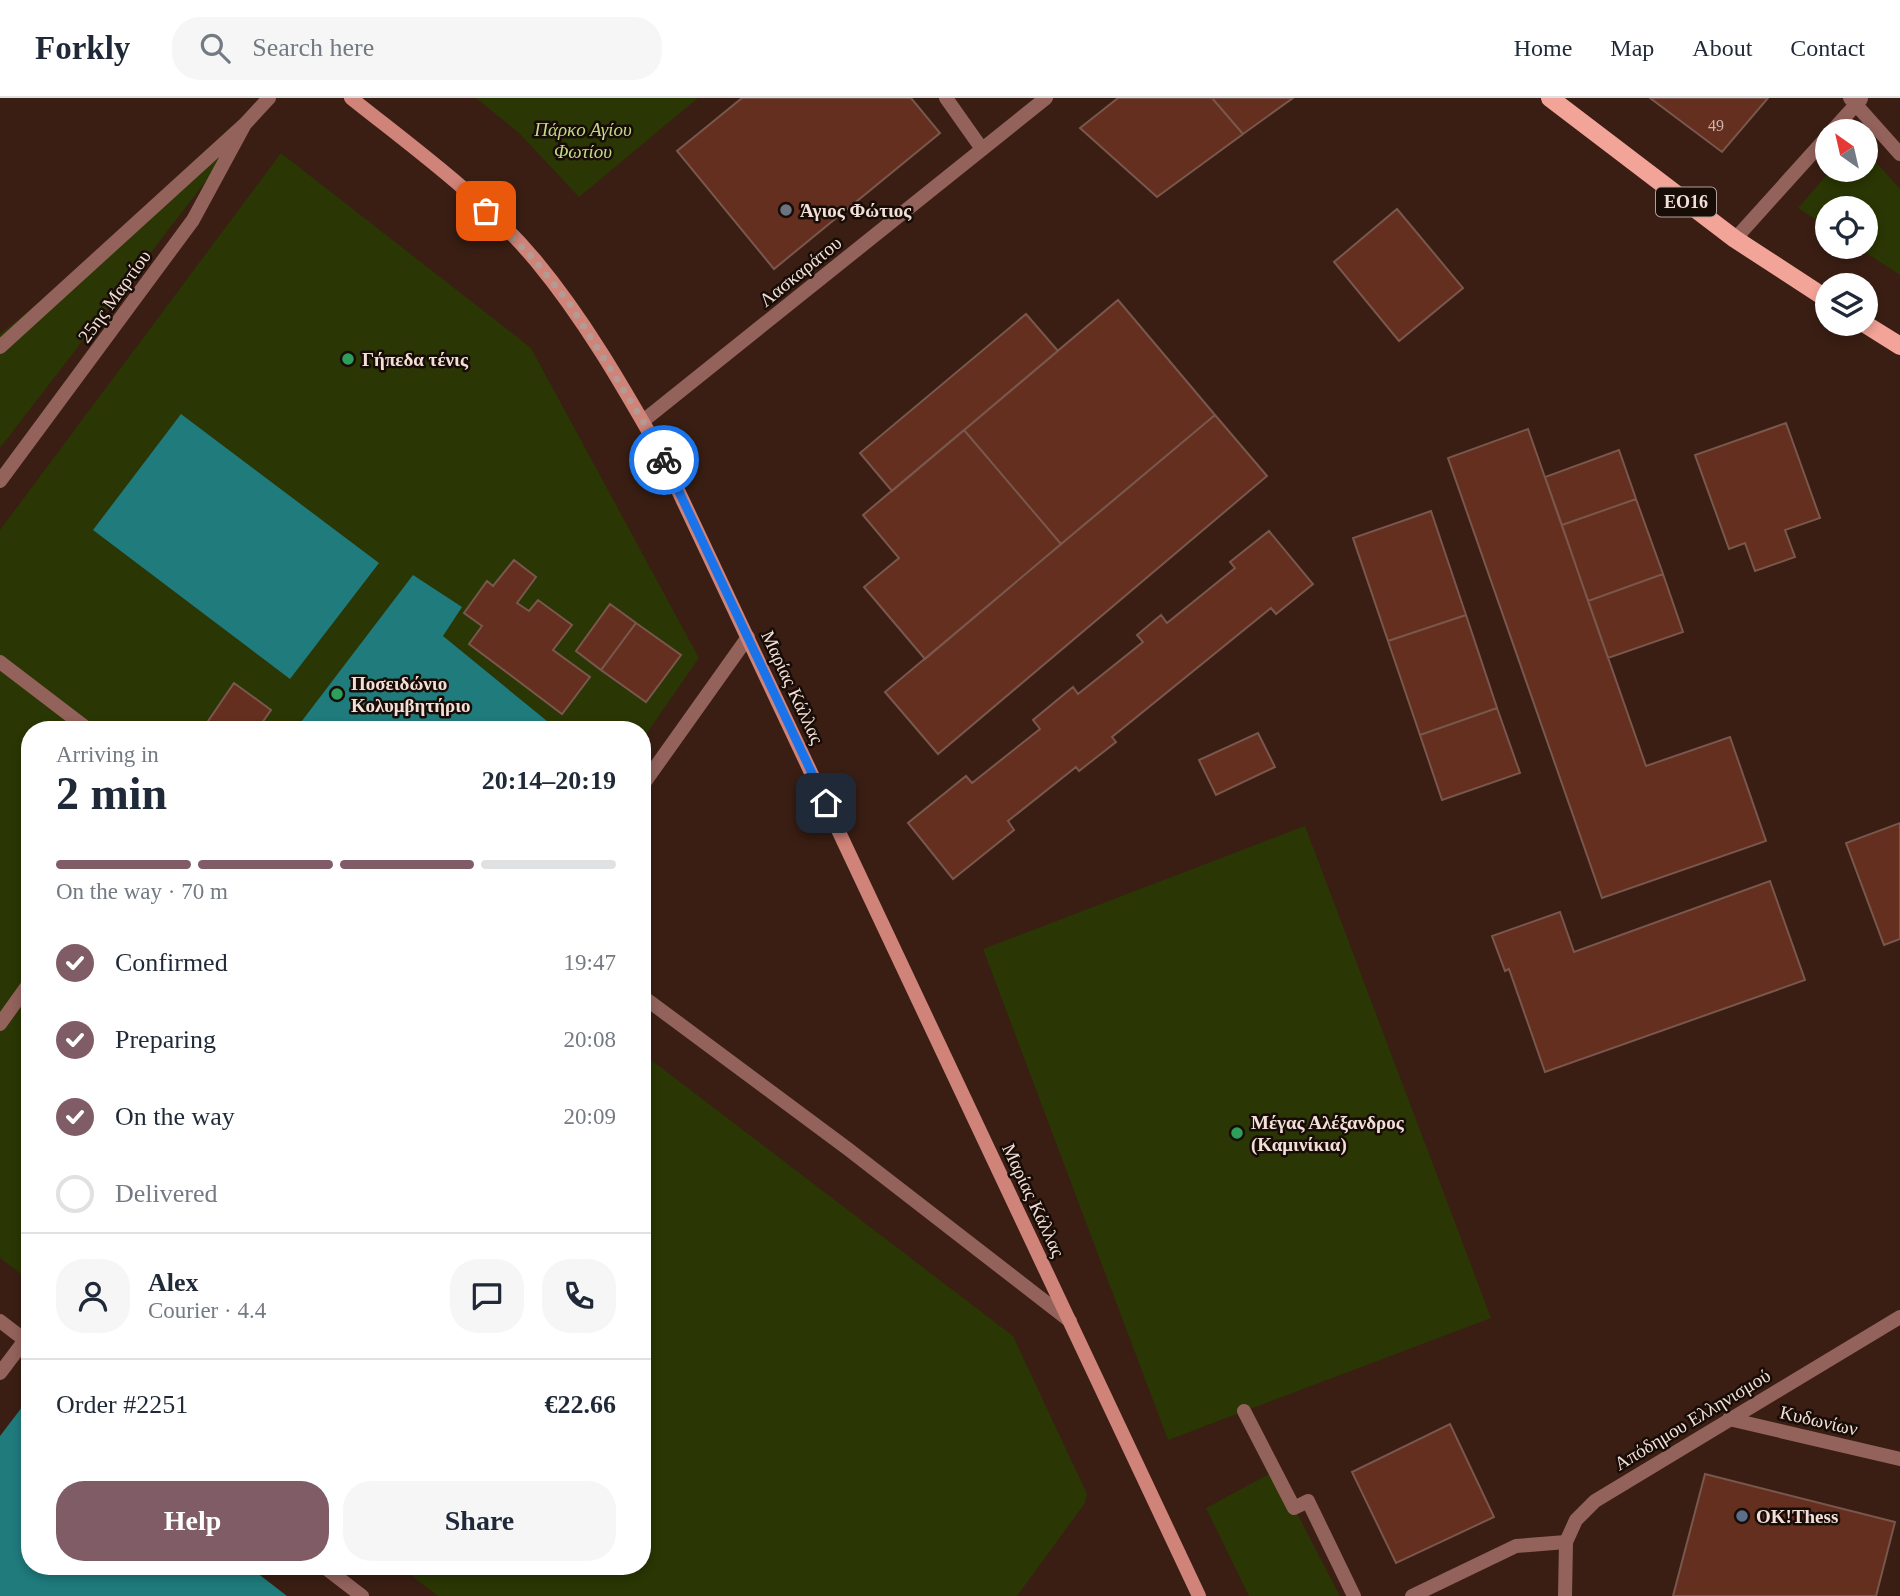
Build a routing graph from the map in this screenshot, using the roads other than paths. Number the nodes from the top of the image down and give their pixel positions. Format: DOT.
graph roads {
  1 [pos="269,98"];
  2 [pos="351,98"];
  3 [pos="947,98"];
  4 [pos="1046,98"];
  5 [pos="1550,98"];
  6 [pos="1856,100"];
  7 [pos="1841,119"];
  8 [pos="245,124"];
  9 [pos="982,149"];
  10 [pos="1815,150"];
  11 [pos="1900,154"];
  12 [pos="1735,239"];
  13 [pos="1815,291"];
  14 [pos="1878,332"];
  15 [pos="1900,346"];
  16 [pos="0,347"];
  17 [pos="643,421"];
  18 [pos="0,481"];
  19 [pos="748,637"];
  20 [pos="0,662"];
  21 [pos="77,721"];
  22 [pos="651,773"];
  23 [pos="21,995"];
  24 [pos="651,1003"];
  25 [pos="0,1024"];
  26 [pos="1900,1317"];
  27 [pos="0,1321"];
  28 [pos="1070,1321"];
  29 [pos="21,1337"];
  30 [pos="21,1349"];
  31 [pos="0,1373"];
  32 [pos="1244,1411"];
  33 [pos="1729,1419"];
  34 [pos="1900,1459"];
  35 [pos="1566,1542"];
  36 [pos="335,1575"];
  37 [pos="362,1596"];
  38 [pos="1199,1596"];
  39 [pos="1354,1596"];
  40 [pos="1412,1596"];
  41 [pos="1565,1596"];
  1 -- 8 [label="street, 25ης Μαρτίου"];
  2 -- 17 [label="main road, Μαρίας Κάλλας"];
  3 -- 9 [label="street"];
  4 -- 9 [label="street, Λασκαράτου"];
  5 -- 12 [label="main road, ΕΟ16"];
  6 -- 7 [label="street"];
  6 -- 11 [label="street"];
  8 -- 16 [label="street, 25ης Μαρτίου"];
  8 -- 18 [label="street, 25ης Μαρτίου"];
  9 -- 17 [label="street, Λασκαράτου"];
  10 -- 12 [label="street"];
  12 -- 13 [label="main road, ΕΟ16"];
  14 -- 15 [label="main road"];
  17 -- 19 [label="main road, Μαρίας Κάλλας"];
  19 -- 22 [label="street"];
  19 -- 28 [label="main road, Μαρίας Κάλλας"];
  20 -- 21 [label="street"];
  23 -- 25 [label="street"];
  24 -- 28 [label="street"];
  26 -- 33 [label="street, Απόδημου Ελληνισμού"];
  27 -- 29 [label="street"];
  28 -- 38 [label="main road, Μαρίας Κάλλας"];
  30 -- 31 [label="street"];
  32 -- 39 [label="street"];
  33 -- 34 [label="street, Κυδωνίων"];
  33 -- 35 [label="street, Απόδημου Ελληνισμού"];
  35 -- 40 [label="street"];
  35 -- 41 [label="street, Απόδημου Ελληνισμού"];
  36 -- 37 [label="street"];
}
